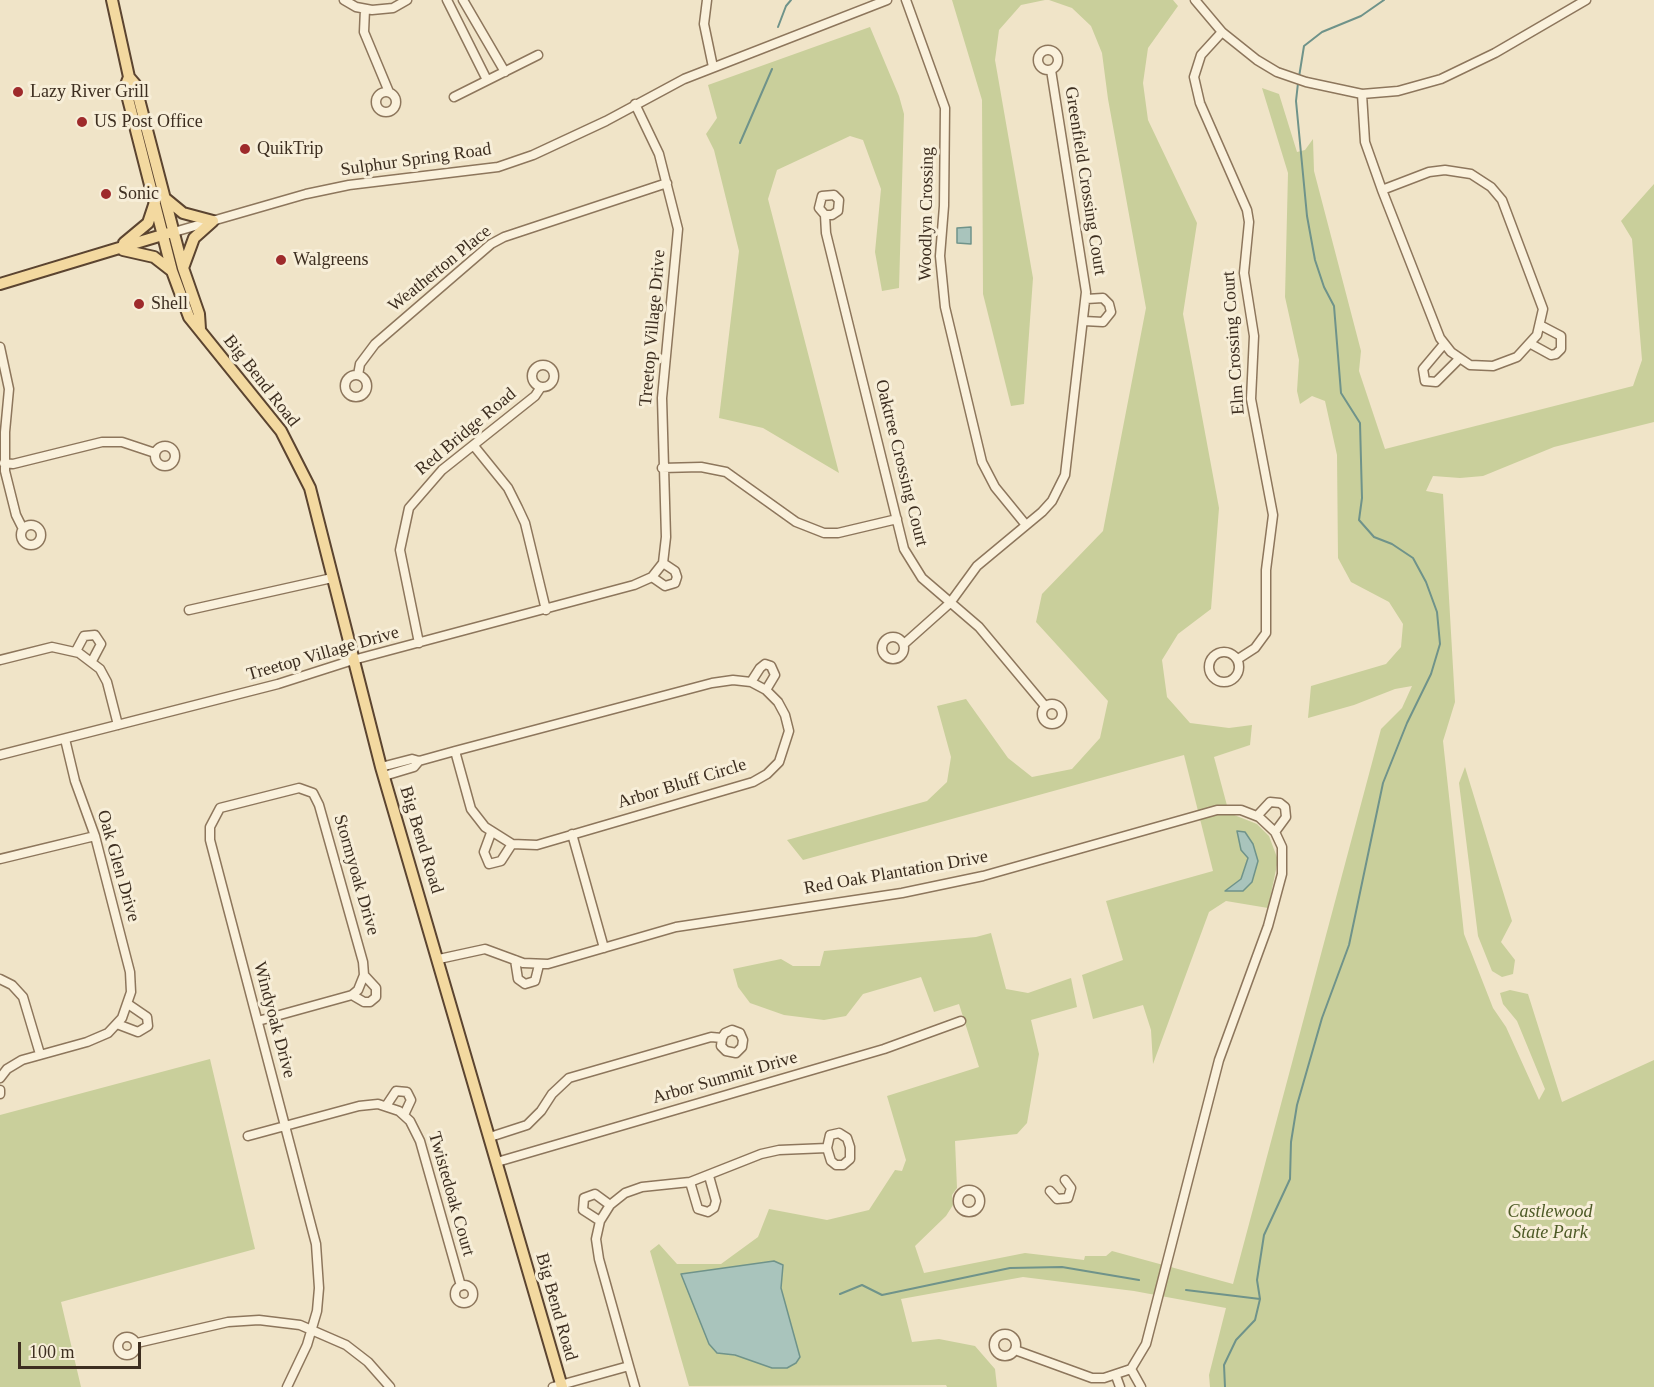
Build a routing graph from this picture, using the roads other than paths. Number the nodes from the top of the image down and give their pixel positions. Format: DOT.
graph roads {
  1 [pos="112,0"];
  2 [pos="344,0"];
  3 [pos="407,0"];
  4 [pos="447,0"];
  5 [pos="463,0"];
  6 [pos="707,0"];
  7 [pos="887,0"];
  8 [pos="906,0"];
  9 [pos="1195,0"];
  10 [pos="1586,0"];
  11 [pos="365,9"];
  12 [pos="1222,32"];
  13 [pos="538,55"];
  14 [pos="713,68"];
  15 [pos="1051,70"];
  16 [pos="505,72"];
  17 [pos="487,80"];
  18 [pos="389,92"];
  19 [pos="1362,94"];
  20 [pos="454,97"];
  21 [pos="635,104"];
  22 [pos="667,183"];
  23 [pos="1382,190"];
  24 [pos="160,200"];
  25 [pos="825,215"];
  26 [pos="213,221"];
  27 [pos="168,234"];
  28 [pos="114,249"];
  29 [pos="178,269"];
  30 [pos="0,284"];
  31 [pos="1086,298"];
  32 [pos="1084,321"];
  33 [pos="1540,325"];
  34 [pos="1444,344"];
  35 [pos="1531,344"];
  36 [pos="0,347"];
  37 [pos="1459,359"];
  38 [pos="358,375"];
  39 [pos="541,387"];
  40 [pos="474,446"];
  41 [pos="155,453"];
  42 [pos="4,463"];
  43 [pos="662,468"];
  44 [pos="897,519"];
  45 [pos="1026,525"];
  46 [pos="23,529"];
  47 [pos="663,563"];
  48 [pos="652,577"];
  49 [pos="332,578"];
  50 [pos="950,603"];
  51 [pos="189,610"];
  52 [pos="546,610"];
  53 [pos="419,644"];
  54 [pos="904,644"];
  55 [pos="76,651"];
  56 [pos="1238,659"];
  57 [pos="0,660"];
  58 [pos="353,660"];
  59 [pos="92,661"];
  60 [pos="751,682"];
  61 [pos="766,690"];
  62 [pos="1045,706"];
  63 [pos="118,725"];
  64 [pos="65,739"];
  65 [pos="455,751"];
  66 [pos="0,755"];
  67 [pos="382,772"];
  68 [pos="306,789"];
  69 [pos="1257,816"];
  70 [pos="1275,832"];
  71 [pos="491,833"];
  72 [pos="572,834"];
  73 [pos="95,836"];
  74 [pos="512,844"];
  75 [pos="0,859"];
  76 [pos="604,948"];
  77 [pos="439,958"];
  78 [pos="515,960"];
  79 [pos="538,965"];
  80 [pos="364,975"];
  81 [pos="0,979"];
  82 [pos="352,995"];
  83 [pos="128,1004"];
  84 [pos="258,1021"];
  85 [pos="961,1021"];
  86 [pos="117,1024"];
  87 [pos="722,1038"];
  88 [pos="40,1054"];
  89 [pos="0,1078"];
  90 [pos="386,1106"];
  91 [pos="404,1115"];
  92 [pos="285,1126"];
  93 [pos="248,1136"];
  94 [pos="490,1137"];
  95 [pos="827,1148"];
  96 [pos="497,1162"];
  97 [pos="709,1176"];
  98 [pos="1065,1180"];
  99 [pos="690,1182"];
  100 [pos="1050,1191"];
  101 [pos="610,1204"];
  102 [pos="600,1221"];
  103 [pos="461,1286"];
  104 [pos="313,1329"];
  105 [pos="136,1343"];
  106 [pos="1015,1350"];
  107 [pos="629,1366"];
  108 [pos="1131,1369"];
  109 [pos="1116,1376"];
  110 [pos="559,1386"];
  111 [pos="287,1387"];
  112 [pos="390,1387"];
  113 [pos="635,1387"];
  114 [pos="1120,1387"];
  115 [pos="1141,1387"];
  1 -- 24 [label="main road, Big Bend Road"];
  2 -- 11 [label="street"];
  3 -- 11 [label="street"];
  4 -- 17 [label="street"];
  5 -- 16 [label="street"];
  6 -- 14 [label="street"];
  7 -- 14 [label="street, Sulphur Spring Road"];
  8 -- 45 [label="street, Woodlyn Crossing"];
  9 -- 12 [label="street"];
  10 -- 19 [label="street"];
  11 -- 18 [label="street"];
  12 -- 19 [label="street"];
  12 -- 56 [label="street, Elm Crossing Court"];
  13 -- 16 [label="street"];
  14 -- 21 [label="street, Sulphur Spring Road"];
  15 -- 31 [label="street, Greenfield Crossing Court"];
  16 -- 17 [label="street"];
  17 -- 20 [label="street"];
  19 -- 23 [label="street"];
  21 -- 22 [label="street, Treetop Village Drive"];
  21 -- 26 [label="street, Sulphur Spring Road"];
  22 -- 38 [label="street, Weatherton Place"];
  22 -- 43 [label="street, Treetop Village Drive"];
  23 -- 33 [label="street"];
  23 -- 34 [label="street"];
  24 -- 26 [label="main road"];
  24 -- 27 [label="main road, Big Bend Road"];
  24 -- 28 [label="main road"];
  25 -- 44 [label="street, Oaktree Crossing Court"];
  26 -- 27 [label="street, Sulphur Spring Road"];
  26 -- 29 [label="main road"];
  27 -- 28 [label="main road, Sulphur Spring Road"];
  27 -- 29 [label="main road, Big Bend Road"];
  28 -- 29 [label="main road"];
  28 -- 30 [label="main road, Sulphur Spring Road"];
  29 -- 49 [label="main road, Big Bend Road"];
  31 -- 32 [label="street, Greenfield Crossing Court"];
  31 -- 32 [label="street, Greenfield Crossing Court"];
  32 -- 45 [label="street, Greenfield Crossing Court"];
  33 -- 35 [label="street"];
  33 -- 35 [label="street"];
  34 -- 37 [label="street"];
  34 -- 37 [label="street"];
  35 -- 37 [label="street"];
  36 -- 42 [label="street"];
  39 -- 40 [label="street, Red Bridge Road"];
  40 -- 52 [label="street"];
  40 -- 53 [label="street, Red Bridge Road"];
  41 -- 42 [label="street"];
  42 -- 46 [label="street"];
  43 -- 44 [label="street"];
  43 -- 47 [label="street, Treetop Village Drive"];
  44 -- 50 [label="street, Oaktree Crossing Court"];
  45 -- 50 [label="street, Greenfield Crossing Court"];
  47 -- 48 [label="street"];
  47 -- 48 [label="street, Treetop Village Drive"];
  48 -- 52 [label="street, Treetop Village Drive"];
  49 -- 51 [label="street"];
  49 -- 58 [label="main road, Big Bend Road"];
  50 -- 54 [label="street, Greenfield Crossing Court"];
  50 -- 62 [label="street, Oaktree Crossing Court"];
  52 -- 53 [label="street, Treetop Village Drive"];
  53 -- 58 [label="street, Treetop Village Drive"];
  55 -- 57 [label="street"];
  55 -- 59 [label="street"];
  55 -- 59 [label="street"];
  58 -- 63 [label="street, Treetop Village Drive"];
  58 -- 67 [label="main road, Big Bend Road"];
  59 -- 63 [label="street"];
  60 -- 61 [label="street, Arbor Bluff Circle"];
  60 -- 61 [label="street"];
  60 -- 65 [label="street, Arbor Bluff Circle"];
  61 -- 72 [label="street, Arbor Bluff Circle"];
  63 -- 64 [label="street, Treetop Village Drive"];
  64 -- 66 [label="street, Treetop Village Drive"];
  64 -- 73 [label="street, Oak Glen Drive"];
  65 -- 67 [label="street, Arbor Bluff Circle"];
  65 -- 71 [label="street, Arbor Bluff Circle"];
  67 -- 77 [label="main road, Big Bend Road"];
  68 -- 80 [label="street, Stormyoak Drive"];
  68 -- 84 [label="street, Windyoak Drive"];
  69 -- 70 [label="street, Red Oak Plantation Drive"];
  69 -- 70 [label="street"];
  69 -- 76 [label="street, Red Oak Plantation Drive"];
  70 -- 108 [label="street"];
  71 -- 74 [label="street, Arbor Bluff Circle"];
  71 -- 74 [label="street"];
  72 -- 74 [label="street, Arbor Bluff Circle"];
  72 -- 76 [label="street"];
  73 -- 75 [label="street"];
  73 -- 83 [label="street, Oak Glen Drive"];
  76 -- 79 [label="street, Red Oak Plantation Drive"];
  77 -- 78 [label="street, Red Oak Plantation Drive"];
  77 -- 94 [label="main road, Big Bend Road"];
  78 -- 79 [label="street, Red Oak Plantation Drive"];
  78 -- 79 [label="street"];
  80 -- 82 [label="street"];
  80 -- 82 [label="street, Stormyoak Drive"];
  81 -- 88 [label="street"];
  82 -- 84 [label="street, Stormyoak Drive"];
  83 -- 86 [label="street, Oak Glen Drive"];
  83 -- 86 [label="street"];
  84 -- 92 [label="street, Windyoak Drive"];
  85 -- 96 [label="street, Arbor Summit Drive"];
  86 -- 88 [label="street, Oak Glen Drive"];
  87 -- 94 [label="street"];
  88 -- 89 [label="street, Oak Glen Drive"];
  90 -- 91 [label="street"];
  90 -- 91 [label="street, Twistedoak Court"];
  90 -- 92 [label="street"];
  91 -- 103 [label="street, Twistedoak Court"];
  92 -- 93 [label="street"];
  92 -- 104 [label="street, Windyoak Drive"];
  94 -- 96 [label="main road, Big Bend Road"];
  95 -- 97 [label="street"];
  96 -- 110 [label="main road, Big Bend Road"];
  97 -- 99 [label="street"];
  97 -- 99 [label="street"];
  98 -- 100 [label="street"];
  99 -- 101 [label="street"];
  101 -- 102 [label="street"];
  101 -- 102 [label="street"];
  102 -- 107 [label="street"];
  104 -- 105 [label="street"];
  104 -- 111 [label="street, Windyoak Drive"];
  104 -- 112 [label="street"];
  106 -- 109 [label="street"];
  107 -- 110 [label="street"];
  107 -- 113 [label="street"];
  108 -- 109 [label="street"];
  108 -- 115 [label="street"];
  109 -- 114 [label="street"];
}
